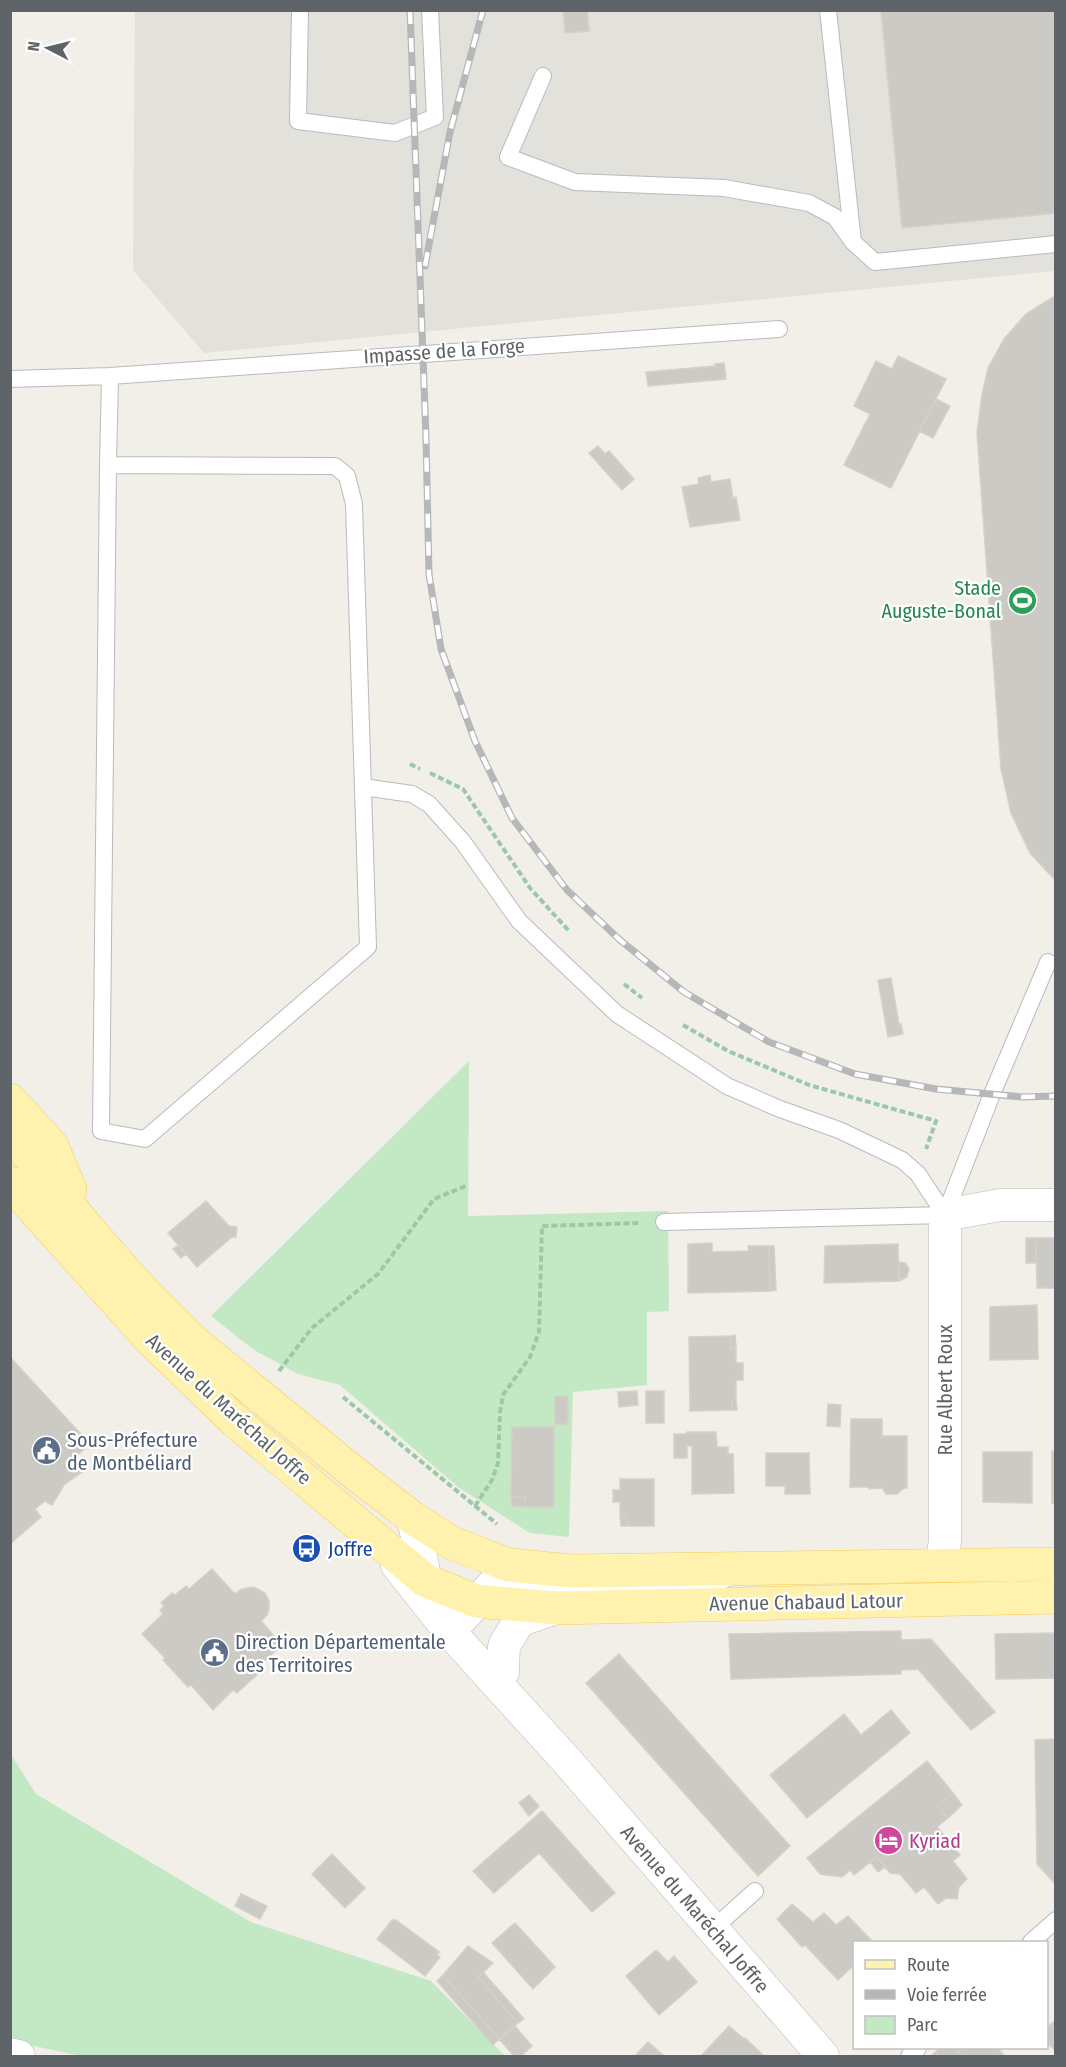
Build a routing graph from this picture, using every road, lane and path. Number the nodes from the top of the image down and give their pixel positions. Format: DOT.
graph roads {
  1 [pos="300,10"];
  2 [pos="430,10"];
  3 [pos="828,10"];
  4 [pos="543,76"];
  5 [pos="853,242"];
  6 [pos="1056,244"];
  7 [pos="779,329"];
  8 [pos="110,376"];
  9 [pos="10,378"];
  10 [pos="108,465"];
  11 [pos="410,764"];
  12 [pos="363,787"];
  13 [pos="569,932"];
  14 [pos="1048,962"];
  15 [pos="618,979"];
  16 [pos="644,1000"];
  17 [pos="681,1024"];
  18 [pos="10,1100"];
  19 [pos="10,1132"];
  20 [pos="918,1174"];
  21 [pos="10,1183"];
  22 [pos="468,1185"];
  23 [pos="1056,1205"];
  24 [pos="945,1215"];
  25 [pos="664,1222"];
  26 [pos="88,1229"];
  27 [pos="279,1372"];
  28 [pos="343,1397"];
  29 [pos="475,1506"];
  30 [pos="413,1518"];
  31 [pos="501,1527"];
  32 [pos="384,1547"];
  33 [pos="1056,1564"];
  34 [pos="941,1565"];
  35 [pos="731,1569"];
  36 [pos="558,1570"];
  37 [pos="426,1581"];
  38 [pos="1056,1597"];
  39 [pos="556,1608"];
  40 [pos="463,1616"];
  41 [pos="503,1672"];
  42 [pos="567,1761"];
  43 [pos="755,1891"];
  44 [pos="1056,1920"];
  45 [pos="713,1929"];
  46 [pos="1032,1941"];
  47 [pos="10,2054"];
  48 [pos="19,2056"];
  49 [pos="823,2056"];
  1 -- 2 [label="lane"];
  3 -- 5 [label="lane"];
  4 -- 5 [label="lane"];
  5 -- 6 [label="lane"];
  7 -- 8 [label="lane, Impasse de la Forge"];
  8 -- 9 [label="lane, Impasse de la Forge"];
  8 -- 10 [label="lane"];
  10 -- 12 [label="lane"];
  10 -- 12 [label="lane"];
  11 -- 13 [label="path"];
  12 -- 20 [label="lane"];
  14 -- 24 [label="lane"];
  15 -- 16 [label="path"];
  17 -- 20 [label="path"];
  18 -- 26 [label="main road"];
  19 -- 26 [label="main road, Avenue du Maréchal Joffre"];
  20 -- 24 [label="lane"];
  21 -- 32 [label="main road, Avenue du Maréchal Joffre"];
  22 -- 27 [label="path"];
  23 -- 24 [label="street"];
  24 -- 25 [label="lane"];
  24 -- 34 [label="street, Rue Albert Roux"];
  25 -- 29 [label="path"];
  26 -- 30 [label="main road, Avenue du Maréchal Joffre"];
  28 -- 29 [label="path"];
  29 -- 31 [label="path"];
  30 -- 36 [label="main road, Avenue du Maréchal Joffre"];
  30 -- 37 [label="street"];
  32 -- 37 [label="main road, Avenue Chabaud Latour"];
  32 -- 40 [label="street, Avenue du Maréchal Joffre"];
  33 -- 34 [label="main road, Avenue Chabaud Latour"];
  34 -- 35 [label="main road, Avenue Chabaud Latour"];
  35 -- 36 [label="main road, Avenue Chabaud Latour"];
  35 -- 40 [label="street"];
  37 -- 40 [label="main road, Avenue Chabaud Latour"];
  38 -- 39 [label="main road, Avenue Chabaud Latour"];
  39 -- 40 [label="main road, Avenue Chabaud Latour"];
  39 -- 41 [label="street, Avenue Chabaud Latour"];
  40 -- 41 [label="street, Avenue du Maréchal Joffre"];
  40 -- 42 [label="street, Avenue du Maréchal Joffre"];
  41 -- 42 [label="street, Avenue du Maréchal Joffre"];
  42 -- 45 [label="street, Avenue du Maréchal Joffre"];
  43 -- 45 [label="lane"];
  44 -- 46 [label="lane"];
  45 -- 49 [label="street, Avenue du Maréchal Joffre"];
  47 -- 48 [label="street"];
}
